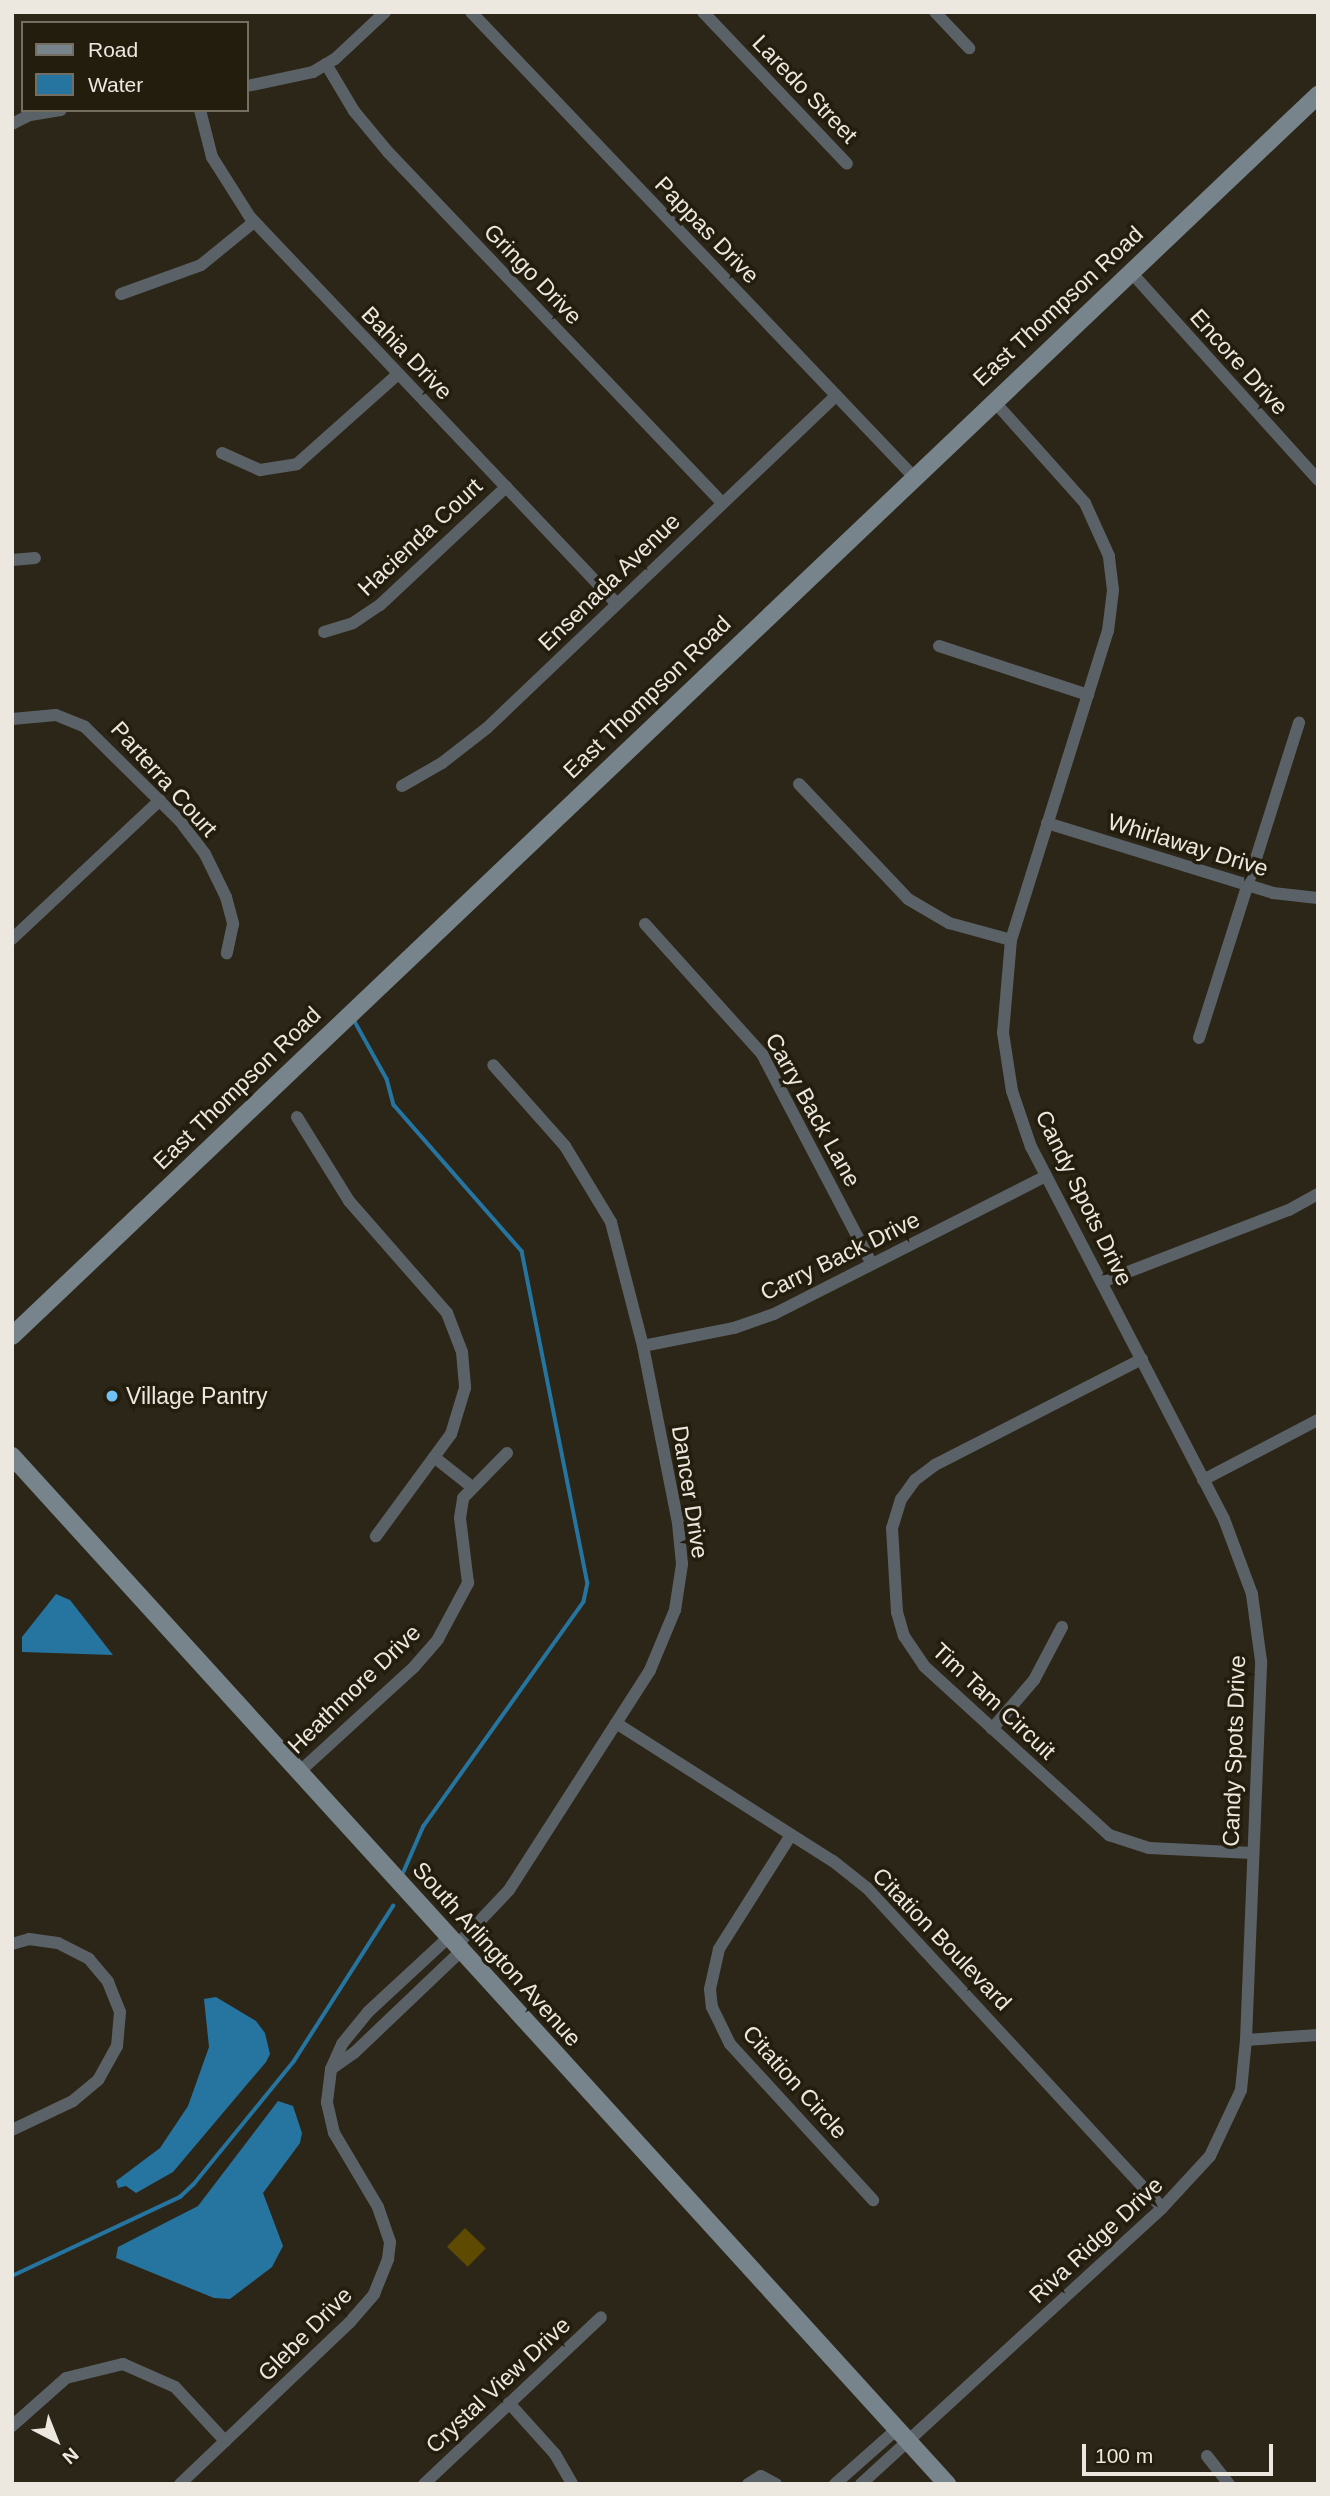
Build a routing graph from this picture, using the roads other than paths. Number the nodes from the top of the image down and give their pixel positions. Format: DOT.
graph roads {
  1 [pos="385,12"];
  2 [pos="471,12"];
  3 [pos="703,12"];
  4 [pos="935,12"];
  5 [pos="969,47"];
  6 [pos="326,64"];
  7 [pos="248,86"];
  8 [pos="1318,95"];
  9 [pos="49,112"];
  10 [pos="201,112"];
  11 [pos="12,124"];
  12 [pos="847,164"];
  13 [pos="254,222"];
  14 [pos="1129,271"];
  15 [pos="121,294"];
  16 [pos="398,374"];
  17 [pos="836,396"];
  18 [pos="993,400"];
  19 [pos="222,453"];
  20 [pos="914,477"];
  21 [pos="1318,480"];
  22 [pos="506,487"];
  23 [pos="722,503"];
  24 [pos="36,558"];
  25 [pos="12,560"];
  26 [pos="617,604"];
  27 [pos="324,632"];
  28 [pos="939,646"];
  29 [pos="1088,695"];
  30 [pos="12,719"];
  31 [pos="1298,722"];
  32 [pos="799,784"];
  33 [pos="402,786"];
  34 [pos="160,800"];
  35 [pos="1047,824"];
  36 [pos="1247,885"];
  37 [pos="1318,898"];
  38 [pos="645,924"];
  39 [pos="12,939"];
  40 [pos="1011,940"];
  41 [pos="227,953"];
  42 [pos="1199,1038"];
  43 [pos="493,1065"];
  44 [pos="298,1116"];
  45 [pos="1046,1175"];
  46 [pos="1318,1194"];
  47 [pos="873,1264"];
  48 [pos="1102,1282"];
  49 [pos="12,1336"];
  50 [pos="643,1346"];
  51 [pos="1142,1359"];
  52 [pos="1318,1420"];
  53 [pos="507,1453"];
  54 [pos="12,1456"];
  55 [pos="434,1457"];
  56 [pos="1203,1479"];
  57 [pos="472,1487"];
  58 [pos="376,1535"];
  59 [pos="1062,1627"];
  60 [pos="615,1723"];
  61 [pos="992,1729"];
  62 [pos="298,1773"];
  63 [pos="791,1835"];
  64 [pos="1252,1853"];
  65 [pos="12,1944"];
  66 [pos="455,1945"];
  67 [pos="1318,2035"];
  68 [pos="1245,2040"];
  69 [pos="331,2069"];
  70 [pos="12,2130"];
  71 [pos="873,2200"];
  72 [pos="1163,2208"];
  73 [pos="601,2317"];
  74 [pos="509,2403"];
  75 [pos="12,2426"];
  76 [pos="903,2436"];
  77 [pos="225,2441"];
  78 [pos="1207,2456"];
  79 [pos="180,2484"];
  80 [pos="424,2484"];
  81 [pos="572,2484"];
  82 [pos="748,2484"];
  83 [pos="776,2484"];
  84 [pos="835,2484"];
  85 [pos="861,2484"];
  86 [pos="947,2484"];
  87 [pos="1229,2484"];
  1 -- 6 [label="street"];
  2 -- 17 [label="street, Pappas Drive"];
  3 -- 12 [label="street, Laredo Street"];
  4 -- 5 [label="street"];
  6 -- 7 [label="street"];
  6 -- 23 [label="street, Gringo Drive"];
  8 -- 14 [label="main road, East Thompson Road"];
  9 -- 11 [label="street"];
  10 -- 13 [label="street, Bahia Drive"];
  13 -- 15 [label="street"];
  13 -- 16 [label="street, Bahia Drive"];
  14 -- 18 [label="main road, East Thompson Road"];
  14 -- 21 [label="street, Encore Drive"];
  16 -- 19 [label="street"];
  16 -- 22 [label="street, Bahia Drive"];
  17 -- 20 [label="street, Pappas Drive"];
  17 -- 23 [label="street, Ensenada Avenue"];
  18 -- 20 [label="main road, East Thompson Road"];
  18 -- 29 [label="street, Candy Spots Drive"];
  20 -- 49 [label="main road, East Thompson Road"];
  22 -- 26 [label="street, Bahia Drive"];
  22 -- 27 [label="street, Hacienda Court"];
  23 -- 26 [label="street, Ensenada Avenue"];
  24 -- 25 [label="street"];
  26 -- 33 [label="street, Ensenada Avenue"];
  28 -- 29 [label="street"];
  29 -- 35 [label="street, Candy Spots Drive"];
  30 -- 34 [label="street, Parterra Court"];
  31 -- 36 [label="street"];
  32 -- 40 [label="street"];
  34 -- 39 [label="street"];
  34 -- 41 [label="street, Parterra Court"];
  35 -- 36 [label="street, Whirlaway Drive"];
  35 -- 40 [label="street, Candy Spots Drive"];
  36 -- 37 [label="street, Whirlaway Drive"];
  36 -- 42 [label="street"];
  38 -- 47 [label="street, Carry Back Lane"];
  40 -- 45 [label="street, Candy Spots Drive"];
  43 -- 50 [label="street, Dancer Drive"];
  44 -- 55 [label="street"];
  45 -- 47 [label="street, Carry Back Drive"];
  45 -- 48 [label="street, Candy Spots Drive"];
  46 -- 48 [label="street"];
  47 -- 50 [label="street, Carry Back Drive"];
  48 -- 51 [label="street, Candy Spots Drive"];
  50 -- 60 [label="street, Dancer Drive"];
  51 -- 56 [label="street, Candy Spots Drive"];
  51 -- 61 [label="street, Tim Tam Circuit"];
  52 -- 56 [label="street"];
  53 -- 57 [label="street, Heathmore Drive"];
  54 -- 62 [label="main road, South Arlington Avenue"];
  55 -- 57 [label="street"];
  55 -- 58 [label="street"];
  56 -- 64 [label="street, Candy Spots Drive"];
  57 -- 62 [label="street, Heathmore Drive"];
  59 -- 61 [label="street"];
  60 -- 63 [label="street, Citation Boulevard"];
  60 -- 66 [label="street, Dancer Drive"];
  61 -- 64 [label="street, Tim Tam Circuit"];
  62 -- 66 [label="main road, South Arlington Avenue"];
  63 -- 71 [label="street, Citation Circle"];
  63 -- 72 [label="street, Citation Boulevard"];
  64 -- 68 [label="street, Candy Spots Drive"];
  65 -- 70 [label="street"];
  66 -- 69 [label="street"];
  66 -- 69 [label="street, Glebe Drive"];
  66 -- 76 [label="main road, South Arlington Avenue"];
  67 -- 68 [label="street"];
  68 -- 72 [label="street, Riva Ridge Drive"];
  69 -- 77 [label="street, Glebe Drive"];
  72 -- 76 [label="street, Riva Ridge Drive"];
  73 -- 74 [label="street, Crystal View Drive"];
  74 -- 80 [label="street, Crystal View Drive"];
  74 -- 81 [label="street"];
  75 -- 77 [label="street"];
  76 -- 84 [label="street, Riva Ridge Drive"];
  76 -- 85 [label="street, Riva Ridge Drive"];
  76 -- 86 [label="main road, South Arlington Avenue"];
  77 -- 79 [label="street, Glebe Drive"];
  78 -- 87 [label="street"];
  82 -- 83 [label="street"];
}
